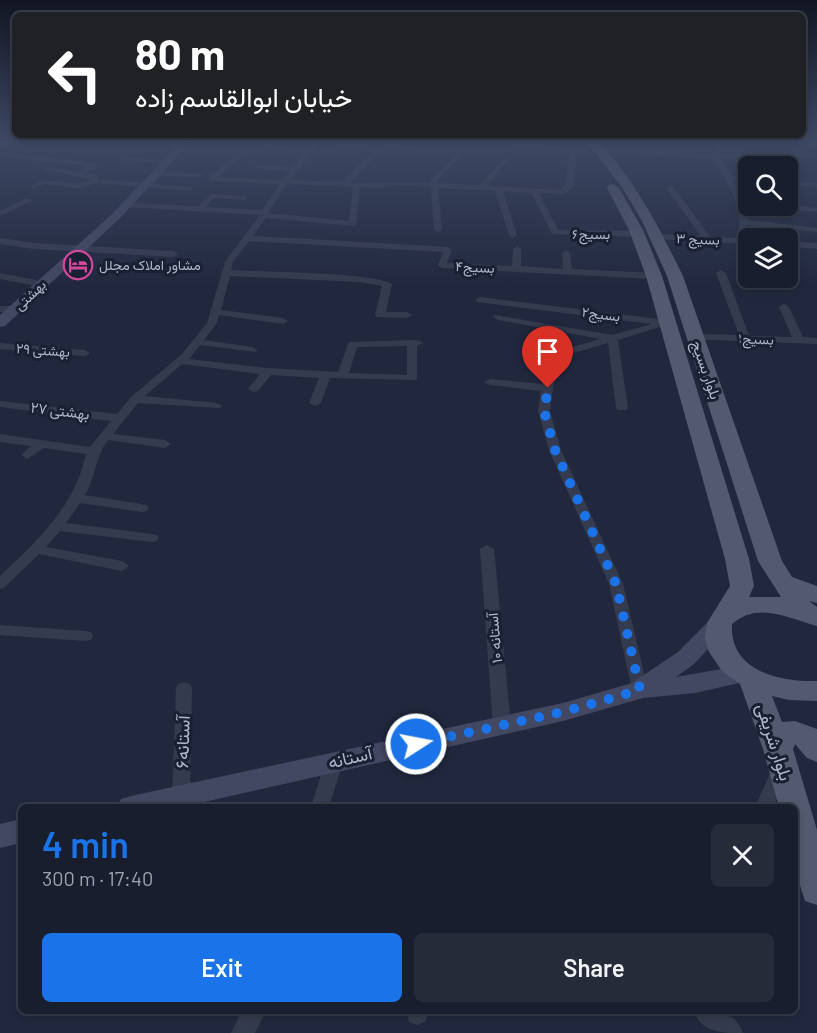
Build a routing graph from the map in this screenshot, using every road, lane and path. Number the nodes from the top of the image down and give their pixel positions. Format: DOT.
graph roads {
  1 [pos="142,188"];
  2 [pos="178,188"];
  3 [pos="280,188"];
  4 [pos="357,188"];
  5 [pos="433,188"];
  6 [pos="468,188"];
  7 [pos="566,188"];
  8 [pos="613,188"];
  9 [pos="629,188"];
  10 [pos="670,188"];
  11 [pos="732,188"];
  12 [pos="190,189"];
  13 [pos="481,189"];
  14 [pos="499,190"];
  15 [pos="534,191"];
  16 [pos="244,198"];
  17 [pos="29,200"];
  18 [pos="738,202"];
  19 [pos="126,205"];
  20 [pos="798,208"];
  21 [pos="200,209"];
  22 [pos="817,210"];
  23 [pos="264,213"];
  24 [pos="0,214"];
  25 [pos="742,216"];
  26 [pos="743,222"];
  27 [pos="743,228"];
  28 [pos="438,230"];
  29 [pos="817,230"];
  30 [pos="638,234"];
  31 [pos="513,235"];
  32 [pos="658,237"];
  33 [pos="246,238"];
  34 [pos="706,239"];
  35 [pos="0,241"];
  36 [pos="738,241"];
  37 [pos="798,245"];
  38 [pos="817,246"];
  39 [pos="81,248"];
  40 [pos="517,249"];
  41 [pos="566,253"];
  42 [pos="174,254"];
  43 [pos="516,269"];
  44 [pos="568,272"];
  45 [pos="227,273"];
  46 [pos="721,273"];
  47 [pos="0,276"];
  48 [pos="654,276"];
  49 [pos="42,284"];
  50 [pos="480,300"];
  51 [pos="784,307"];
  52 [pos="0,309"];
  53 [pos="15,309"];
  54 [pos="215,312"];
  55 [pos="406,315"];
  56 [pos="498,317"];
  57 [pos="283,321"];
  58 [pos="667,322"];
  59 [pos="0,323"];
  60 [pos="694,337"];
  61 [pos="613,338"];
  62 [pos="745,339"];
  63 [pos="799,341"];
  64 [pos="817,341"];
  65 [pos="197,342"];
  66 [pos="0,346"];
  67 [pos="252,350"];
  68 [pos="85,353"];
  69 [pos="181,361"];
  70 [pos="267,372"];
  71 [pos="325,376"];
  72 [pos="342,376"];
  73 [pos="490,382"];
  74 [pos="548,388"];
  75 [pos="254,390"];
  76 [pos="135,399"];
  77 [pos="315,403"];
  78 [pos="0,404"];
  79 [pos="216,406"];
  80 [pos="622,408"];
  81 [pos="120,418"];
  82 [pos="105,436"];
  83 [pos="0,438"];
  84 [pos="43,443"];
  85 [pos="165,444"];
  86 [pos="93,451"];
  87 [pos="27,455"];
  88 [pos="76,498"];
  89 [pos="142,508"];
  90 [pos="56,526"];
  91 [pos="152,538"];
  92 [pos="35,549"];
  93 [pos="487,549"];
  94 [pos="122,566"];
  95 [pos="0,584"];
  96 [pos="812,607"];
  97 [pos="724,619"];
  98 [pos="0,630"];
  99 [pos="85,636"];
  100 [pos="748,676"];
  101 [pos="184,688"];
  102 [pos="640,690"];
  103 [pos="817,691"];
  104 [pos="502,726"];
  105 [pos="817,750"];
  106 [pos="780,757"];
  107 [pos="334,762"];
  108 [pos="181,796"];
  109 [pos="145,804"];
  110 [pos="321,804"];
  111 [pos="765,804"];
  112 [pos="794,804"];
  113 [pos="798,818"];
  114 [pos="18,832"];
  115 [pos="0,836"];
  116 [pos="817,890"];
  117 [pos="253,1014"];
  118 [pos="708,1014"];
  119 [pos="242,1033"];
  120 [pos="732,1033"];
  1 -- 19 [label="main road, بهشتی"];
  2 -- 12 [label="street"];
  3 -- 23 [label="street"];
  4 -- 23 [label="street"];
  5 -- 28 [label="street"];
  6 -- 13 [label="street"];
  7 -- 15 [label="street"];
  8 -- 30 [label="main road, بلوار بسیج"];
  9 -- 32 [label="main road, بلوار بسیج"];
  10 -- 34 [label="street"];
  11 -- 18 [label="street"];
  13 -- 14 [label="street"];
  14 -- 15 [label="street"];
  14 -- 31 [label="street"];
  15 -- 30 [label="street, بسیج۶"];
  16 -- 21 [label="street"];
  17 -- 24 [label="street"];
  19 -- 21 [label="street"];
  19 -- 39 [label="main road, بهشتی"];
  20 -- 22 [label="street"];
  21 -- 23 [label="street"];
  23 -- 33 [label="street"];
  25 -- 26 [label="street"];
  26 -- 27 [label="street"];
  26 -- 29 [label="street"];
  30 -- 48 [label="main road, بلوار بسیج"];
  32 -- 34 [label="street, بسیج ۳"];
  32 -- 60 [label="main road, بلوار بسیج"];
  33 -- 43 [label="street, بسیج۴"];
  33 -- 45 [label="street"];
  34 -- 36 [label="street, بسیج ۳"];
  35 -- 39 [label="street"];
  37 -- 38 [label="street"];
  39 -- 42 [label="street"];
  39 -- 49 [label="main road, بهشتی"];
  40 -- 43 [label="street"];
  41 -- 44 [label="street"];
  43 -- 44 [label="street, بسیج۴"];
  44 -- 48 [label="street, بسیج۴"];
  45 -- 54 [label="street"];
  45 -- 55 [label="street"];
  46 -- 62 [label="street"];
  47 -- 49 [label="street"];
  48 -- 58 [label="main road, بلوار بسیج"];
  49 -- 53 [label="main road, بهشتی"];
  50 -- 58 [label="street, بسیج۲"];
  51 -- 63 [label="street"];
  52 -- 53 [label="street"];
  53 -- 59 [label="main road, بهشتی"];
  54 -- 57 [label="street"];
  54 -- 65 [label="street"];
  56 -- 61 [label="street"];
  58 -- 61 [label="street, بسیج۲"];
  58 -- 97 [label="main road, بلوار بسیج"];
  60 -- 62 [label="street, بسیج۱"];
  60 -- 96 [label="main road, بلوار بسیج"];
  61 -- 74 [label="street, بسیج۲"];
  61 -- 80 [label="street"];
  62 -- 63 [label="street, بسیج۱"];
  63 -- 64 [label="street, بسیج۱"];
  65 -- 67 [label="street"];
  65 -- 69 [label="street"];
  66 -- 68 [label="street, بهشتی ۲۹"];
  69 -- 70 [label="street"];
  69 -- 76 [label="street"];
  70 -- 71 [label="street"];
  70 -- 75 [label="street"];
  71 -- 72 [label="street"];
  71 -- 77 [label="street"];
  72 -- 72 [label="street"];
  73 -- 74 [label="street"];
  74 -- 102 [label="street"];
  76 -- 79 [label="street"];
  76 -- 81 [label="street"];
  78 -- 81 [label="street, بهشتی ۲۷"];
  81 -- 82 [label="street"];
  82 -- 85 [label="street"];
  82 -- 86 [label="street"];
  83 -- 84 [label="street"];
  84 -- 86 [label="street"];
  84 -- 87 [label="street"];
  86 -- 88 [label="street"];
  88 -- 89 [label="street"];
  88 -- 90 [label="street"];
  90 -- 91 [label="street"];
  90 -- 92 [label="street"];
  92 -- 94 [label="street"];
  92 -- 95 [label="street"];
  93 -- 104 [label="street, آستانه ۱۰"];
  96 -- 97 [label="main road"];
  97 -- 100 [label="main road"];
  97 -- 102 [label="main road, آستانه"];
  98 -- 99 [label="street"];
  100 -- 102 [label="main road"];
  100 -- 103 [label="main road"];
  100 -- 106 [label="main road, بلوار شریفی"];
  101 -- 108 [label="street, آستانه۶"];
  102 -- 104 [label="main road, آستانه"];
  104 -- 107 [label="main road, آستانه"];
  105 -- 106 [label="main road"];
  106 -- 111 [label="street"];
  106 -- 112 [label="main road, بلوار شریفی"];
  107 -- 108 [label="main road, آستانه"];
  107 -- 110 [label="street"];
  108 -- 109 [label="main road, آستانه"];
  113 -- 116 [label="main road, بلوار شریفی"];
  114 -- 115 [label="main road"];
  117 -- 119 [label="street"];
  118 -- 120 [label="street"];
}
